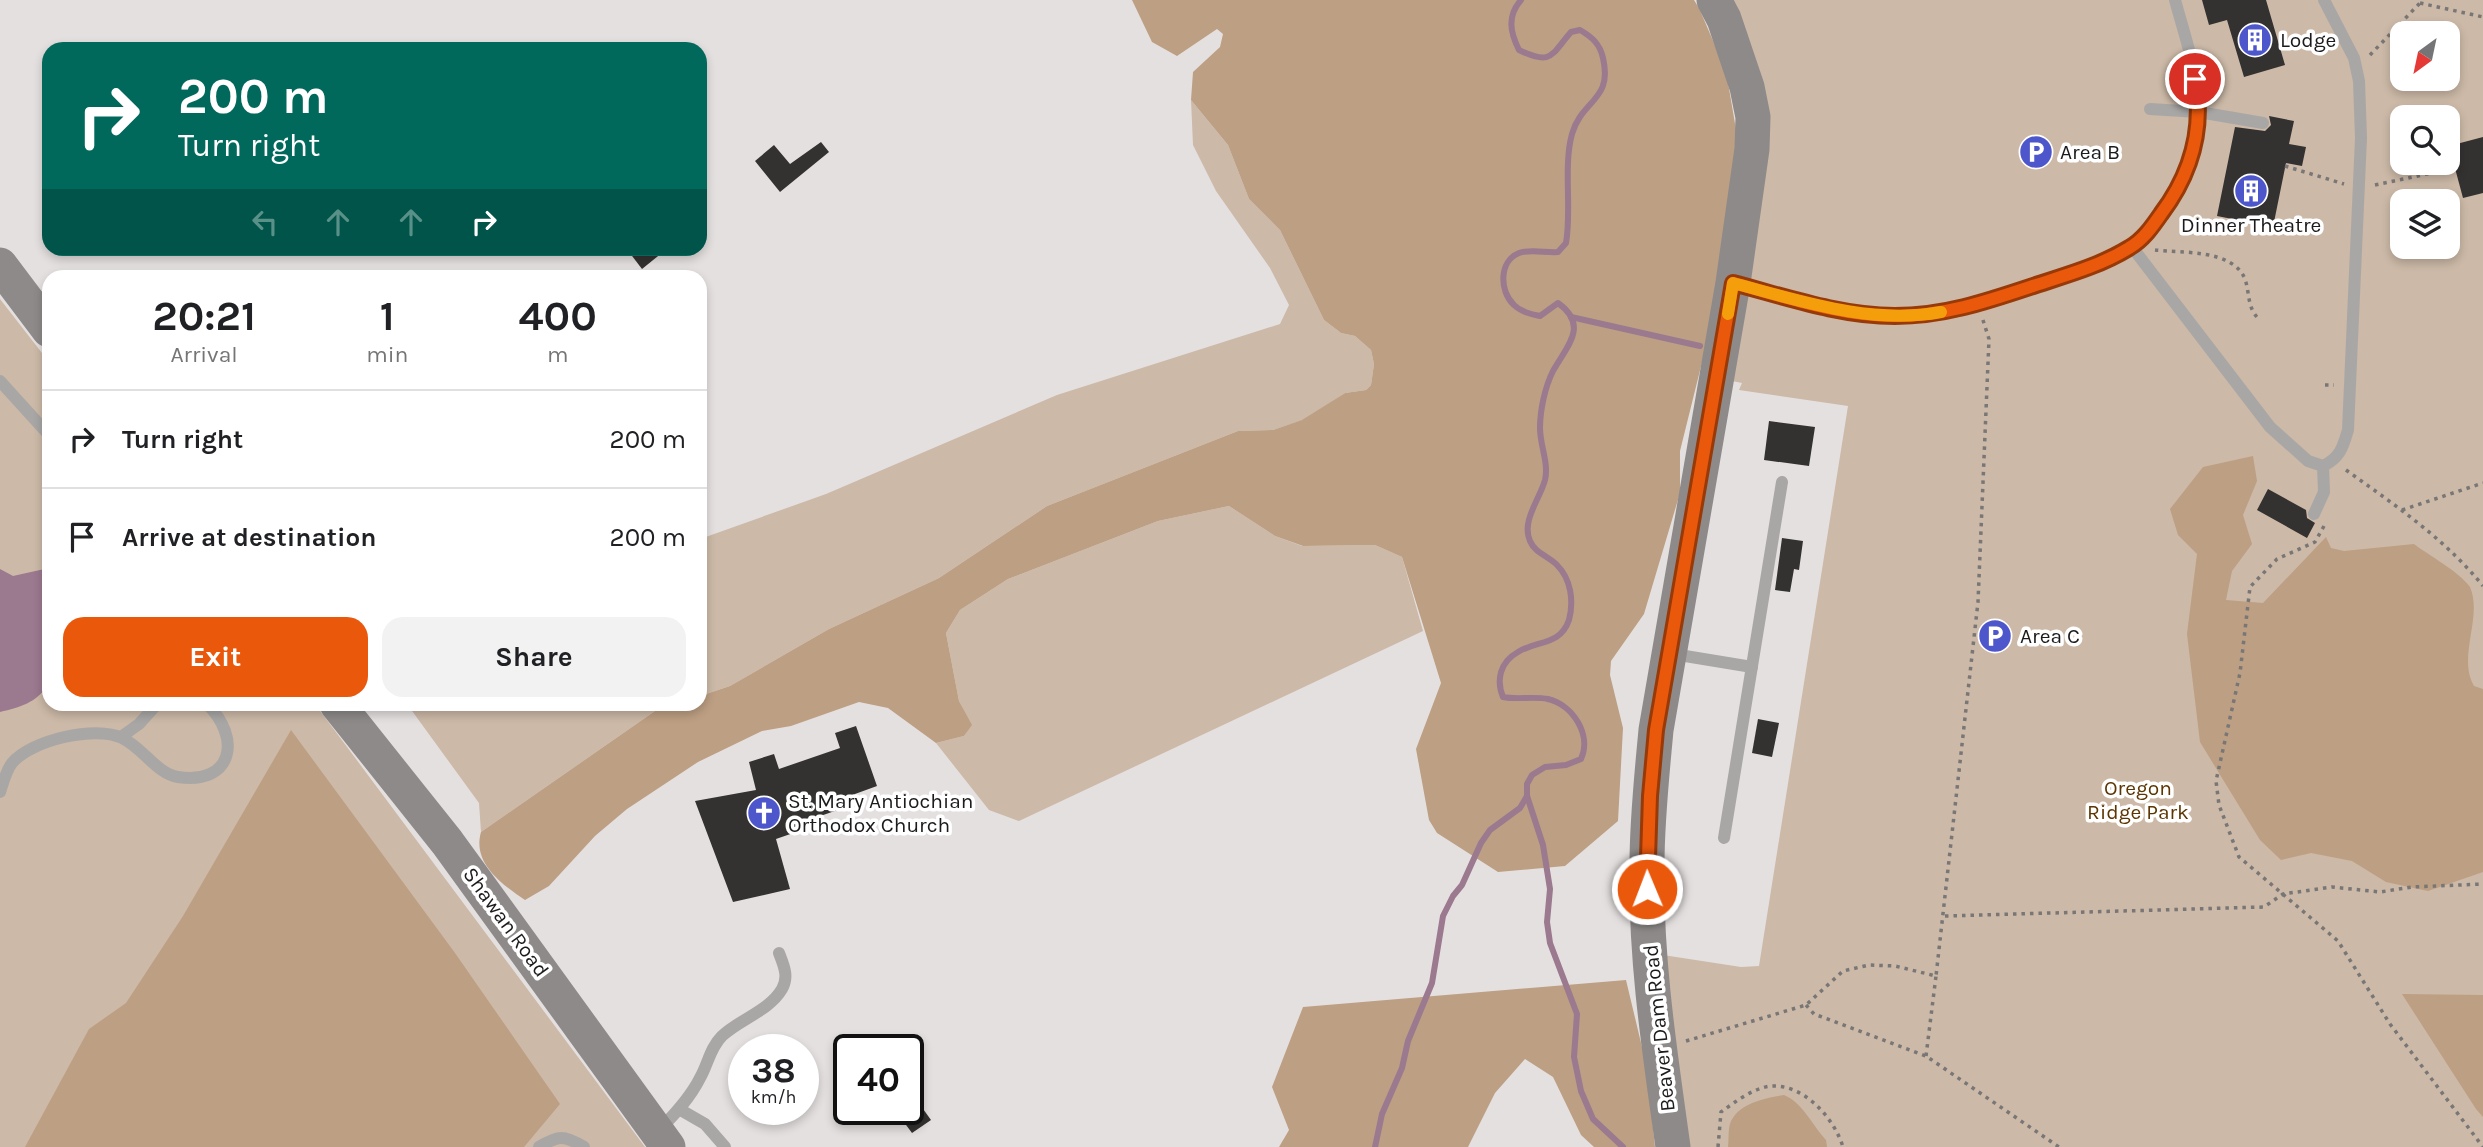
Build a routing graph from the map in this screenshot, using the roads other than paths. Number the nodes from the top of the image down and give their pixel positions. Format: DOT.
graph roads {
  1 [pos="1714,0"];
  2 [pos="2175,0"];
  3 [pos="2324,0"];
  4 [pos="2150,109"];
  5 [pos="2199,112"];
  6 [pos="2263,123"];
  7 [pos="2132,247"];
  8 [pos="0,265"];
  9 [pos="1733,283"];
  10 [pos="42,321"];
  11 [pos="0,381"];
  12 [pos="42,427"];
  13 [pos="2328,463"];
  14 [pos="1782,482"];
  15 [pos="2316,509"];
  16 [pos="1669,654"];
  17 [pos="1752,667"];
  18 [pos="151,711"];
  19 [pos="215,711"];
  20 [pos="343,711"];
  21 [pos="121,737"];
  22 [pos="0,792"];
  23 [pos="1724,838"];
  24 [pos="779,953"];
  25 [pos="668,1129"];
  26 [pos="539,1147"];
  27 [pos="584,1147"];
  28 [pos="725,1147"];
  29 [pos="1673,1147"];
  1 -- 9 [label="street, Beaver Dam Road"];
  2 -- 5 [label="lane"];
  3 -- 13 [label="lane"];
  4 -- 5 [label="lane"];
  5 -- 6 [label="lane"];
  5 -- 7 [label="lane"];
  7 -- 9 [label="lane"];
  7 -- 13 [label="lane"];
  8 -- 10 [label="street"];
  9 -- 16 [label="street, Beaver Dam Road"];
  11 -- 12 [label="lane"];
  13 -- 15 [label="lane"];
  14 -- 17 [label="lane"];
  16 -- 17 [label="lane"];
  16 -- 29 [label="street, Beaver Dam Road"];
  17 -- 23 [label="lane"];
  18 -- 21 [label="lane"];
  19 -- 21 [label="lane"];
  20 -- 25 [label="street, Shawan Road"];
  21 -- 22 [label="lane"];
  24 -- 25 [label="lane"];
  25 -- 28 [label="lane"];
  26 -- 27 [label="lane"];
}
